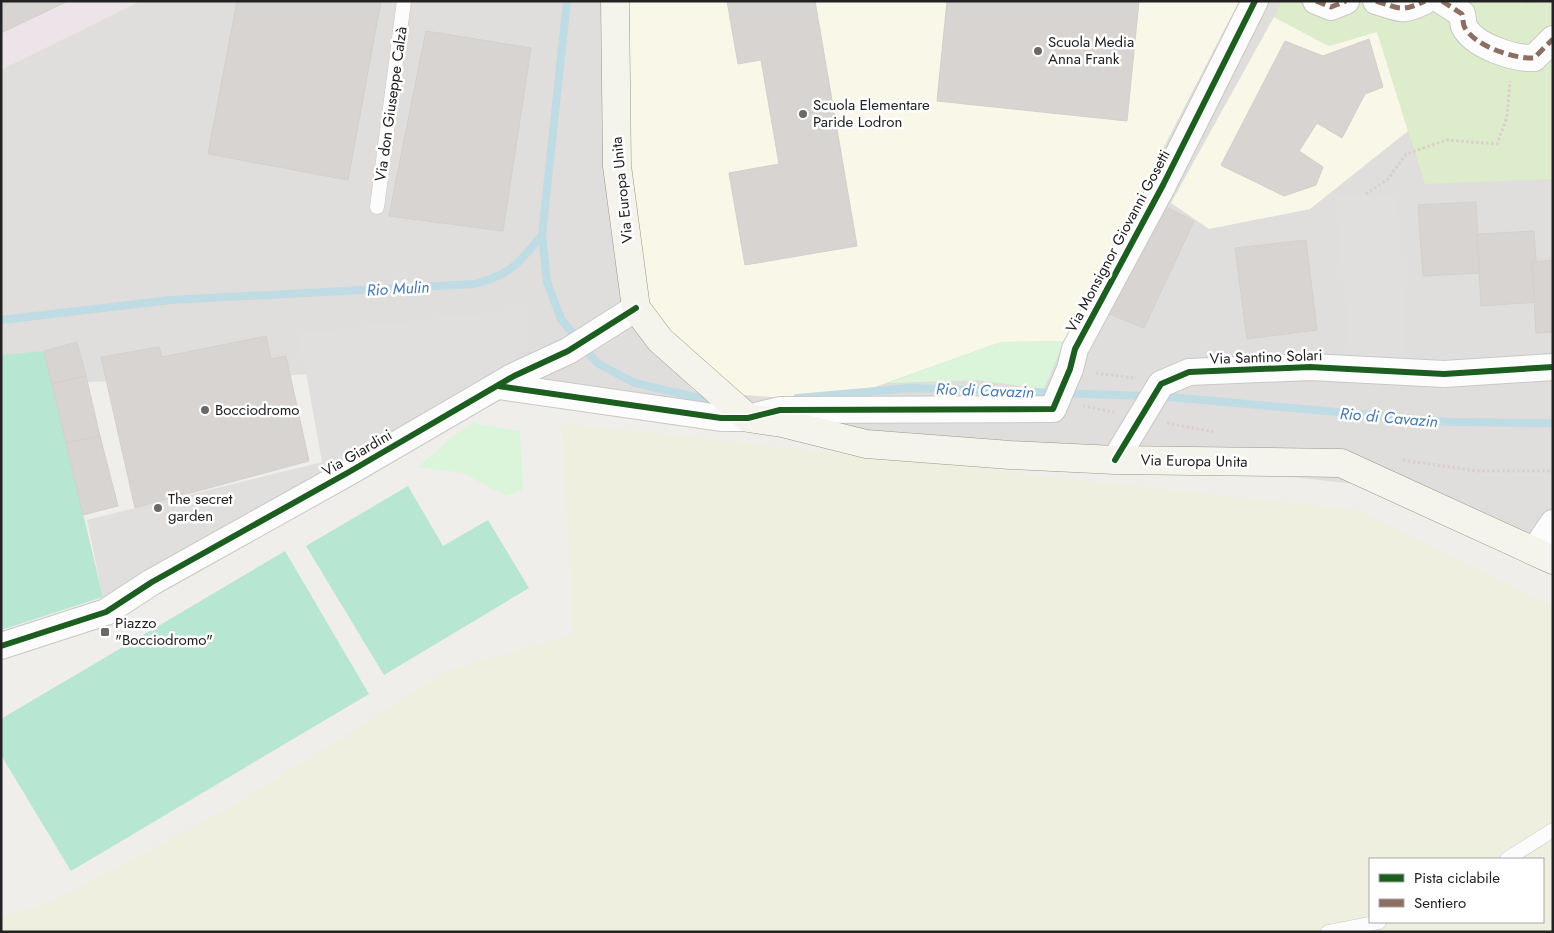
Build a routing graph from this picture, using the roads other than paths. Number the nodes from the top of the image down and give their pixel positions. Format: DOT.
graph roads {
  1 [pos="404,1"];
  2 [pos="615,1"];
  3 [pos="1255,1"];
  4 [pos="1316,1"];
  5 [pos="1346,1"];
  6 [pos="1376,1"];
  7 [pos="1425,1"];
  8 [pos="1442,1"];
  9 [pos="1553,39"];
  10 [pos="377,207"];
  11 [pos="636,308"];
  12 [pos="1553,367"];
  13 [pos="498,386"];
  14 [pos="748,418"];
  15 [pos="1115,460"];
  16 [pos="1553,523"];
  17 [pos="1543,555"];
  18 [pos="1,646"];
  19 [pos="1553,830"];
  20 [pos="1509,858"];
  21 [pos="1373,923"];
  22 [pos="1328,932"];
  1 -- 10 [label="lane, Via don Giuseppe Calzà"];
  2 -- 11 [label="main road, Via Europa Unita"];
  3 -- 14 [label="street, Via Monsignor Giovanni Gosetti"];
  4 -- 5 [label="street"];
  6 -- 7 [label="street"];
  8 -- 9 [label="street"];
  11 -- 13 [label="street, Via Giardini"];
  11 -- 14 [label="main road, Via Europa Unita"];
  12 -- 15 [label="street, Via Santino Solari"];
  13 -- 14 [label="street"];
  13 -- 18 [label="street, Via Giardini"];
  14 -- 15 [label="main road, Via Europa Unita"];
  15 -- 17 [label="main road, Via Europa Unita"];
  16 -- 17 [label="street, Via Europa Unita"];
  19 -- 20 [label="lane"];
  21 -- 22 [label="lane"];
}
